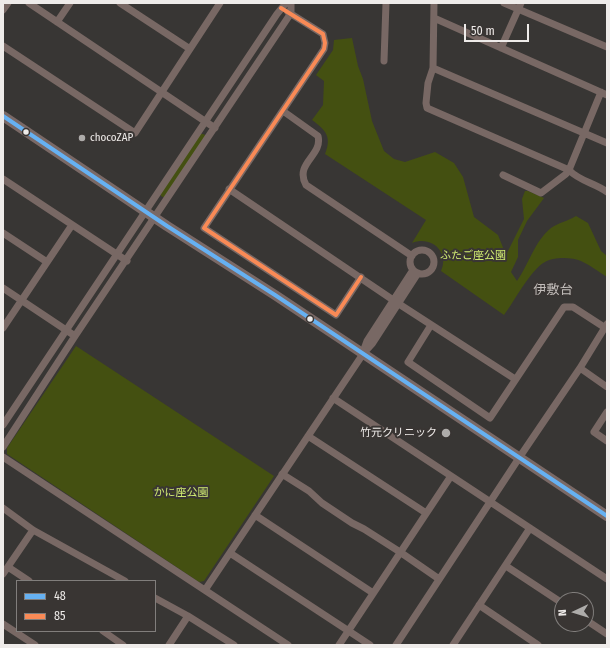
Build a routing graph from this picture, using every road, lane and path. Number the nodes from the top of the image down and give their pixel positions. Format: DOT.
graph roads {
  1 [pos="8,3"];
  2 [pos="29,3"];
  3 [pos="70,3"];
  4 [pos="120,3"];
  5 [pos="291,3"];
  6 [pos="386,3"];
  7 [pos="434,3"];
  8 [pos="504,3"];
  9 [pos="217,4"];
  10 [pos="284,5"];
  11 [pos="520,6"];
  12 [pos="3,10"];
  13 [pos="291,13"];
  14 [pos="434,18"];
  15 [pos="57,22"];
  16 [pos="3,46"];
  17 [pos="607,47"];
  18 [pos="501,48"];
  19 [pos="190,49"];
  20 [pos="384,61"];
  21 [pos="433,68"];
  22 [pos="163,91"];
  23 [pos="604,94"];
  24 [pos="283,111"];
  25 [pos="3,116"];
  26 [pos="205,120"];
  27 [pos="215,128"];
  28 [pos="584,133"];
  29 [pos="607,143"];
  30 [pos="569,170"];
  31 [pos="503,175"];
  32 [pos="3,179"];
  33 [pos="229,190"];
  34 [pos="607,192"];
  35 [pos="145,211"];
  36 [pos="155,218"];
  37 [pos="72,225"];
  38 [pos="3,234"];
  39 [pos="117,254"];
  40 [pos="412,256"];
  41 [pos="127,260"];
  42 [pos="47,262"];
  43 [pos="415,271"];
  44 [pos="361,277"];
  45 [pos="3,288"];
  46 [pos="22,301"];
  47 [pos="396,302"];
  48 [pos="431,325"];
  49 [pos="606,327"];
  50 [pos="3,328"];
  51 [pos="66,331"];
  52 [pos="75,336"];
  53 [pos="363,354"];
  54 [pos="580,368"];
  55 [pos="515,379"];
  56 [pos="607,387"];
  57 [pos="334,398"];
  58 [pos="607,412"];
  59 [pos="3,426"];
  60 [pos="308,436"];
  61 [pos="607,441"];
  62 [pos="3,447"];
  63 [pos="3,457"];
  64 [pos="519,458"];
  65 [pos="282,474"];
  66 [pos="451,476"];
  67 [pos="491,502"];
  68 [pos="3,508"];
  69 [pos="426,513"];
  70 [pos="255,515"];
  71 [pos="607,516"];
  72 [pos="530,528"];
  73 [pos="33,530"];
  74 [pos="400,552"];
  75 [pos="230,553"];
  76 [pos="506,566"];
  77 [pos="8,567"];
  78 [pos="3,574"];
  79 [pos="439,579"];
  80 [pos="607,579"];
  81 [pos="28,580"];
  82 [pos="123,580"];
  83 [pos="205,590"];
  84 [pos="373,593"];
  85 [pos="554,598"];
  86 [pos="156,599"];
  87 [pos="479,605"];
  88 [pos="188,616"];
  89 [pos="3,624"];
  90 [pos="594,625"];
  91 [pos="348,631"];
  92 [pos="104,632"];
  93 [pos="607,634"];
  94 [pos="225,643"];
  95 [pos="35,645"];
  96 [pos="123,645"];
  97 [pos="169,645"];
  98 [pos="234,645"];
  99 [pos="288,645"];
  100 [pos="339,645"];
  101 [pos="370,645"];
  102 [pos="396,645"];
  103 [pos="453,645"];
  104 [pos="538,645"];
  1 -- 12 [label="street"];
  2 -- 15 [label="street"];
  3 -- 15 [label="street"];
  4 -- 19 [label="street"];
  5 -- 13 [label="street"];
  6 -- 20 [label="street"];
  7 -- 14 [label="street"];
  8 -- 11 [label="street"];
  9 -- 19 [label="street"];
  10 -- 13 [label="street"];
  10 -- 26 [label="street"];
  11 -- 17 [label="street"];
  11 -- 18 [label="street"];
  13 -- 24 [label="street"];
  13 -- 27 [label="street"];
  14 -- 18 [label="street"];
  14 -- 21 [label="street"];
  15 -- 22 [label="street"];
  16 -- 22 [label="street"];
  18 -- 23 [label="street"];
  19 -- 22 [label="street"];
  21 -- 28 [label="street"];
  21 -- 30 [label="street"];
  22 -- 26 [label="street"];
  23 -- 28 [label="street"];
  24 -- 33 [label="street"];
  24 -- 40 [label="street"];
  25 -- 35 [label="street"];
  26 -- 27 [label="street"];
  26 -- 35 [label="street"];
  27 -- 36 [label="street"];
  28 -- 29 [label="street"];
  28 -- 30 [label="street"];
  30 -- 31 [label="street"];
  30 -- 34 [label="street"];
  32 -- 37 [label="street"];
  33 -- 44 [label="street"];
  33 -- 44 [label="street"];
  35 -- 36 [label="street"];
  35 -- 39 [label="street"];
  36 -- 41 [label="street"];
  36 -- 53 [label="street"];
  37 -- 39 [label="street"];
  37 -- 42 [label="street"];
  38 -- 42 [label="street"];
  39 -- 41 [label="street"];
  39 -- 51 [label="street"];
  40 -- 43 [label="street"];
  40 -- 43 [label="street"];
  41 -- 52 [label="street"];
  42 -- 46 [label="street"];
  43 -- 47 [label="street"];
  44 -- 47 [label="street"];
  45 -- 46 [label="street"];
  46 -- 50 [label="street"];
  46 -- 51 [label="street"];
  47 -- 48 [label="street"];
  47 -- 53 [label="street"];
  48 -- 55 [label="street"];
  48 -- 55 [label="street"];
  49 -- 54 [label="street"];
  49 -- 55 [label="street"];
  51 -- 52 [label="street"];
  51 -- 59 [label="street"];
  52 -- 62 [label="street"];
  53 -- 57 [label="street"];
  53 -- 64 [label="street"];
  54 -- 56 [label="street"];
  54 -- 64 [label="street"];
  57 -- 60 [label="street"];
  57 -- 66 [label="street"];
  58 -- 61 [label="street"];
  60 -- 65 [label="street"];
  60 -- 69 [label="street"];
  63 -- 83 [label="street"];
  64 -- 67 [label="street"];
  64 -- 71 [label="street"];
  65 -- 70 [label="street"];
  65 -- 74 [label="street"];
  66 -- 67 [label="street"];
  66 -- 69 [label="street"];
  67 -- 72 [label="street"];
  67 -- 79 [label="street"];
  68 -- 73 [label="street"];
  69 -- 74 [label="street"];
  70 -- 75 [label="street"];
  70 -- 84 [label="street"];
  72 -- 76 [label="street"];
  72 -- 80 [label="street"];
  73 -- 77 [label="street"];
  73 -- 82 [label="street"];
  74 -- 79 [label="street"];
  74 -- 84 [label="street"];
  75 -- 83 [label="street"];
  75 -- 91 [label="street"];
  76 -- 85 [label="street"];
  76 -- 87 [label="street"];
  77 -- 78 [label="street"];
  77 -- 81 [label="street"];
  79 -- 102 [label="street"];
  83 -- 99 [label="street"];
  84 -- 91 [label="street"];
  86 -- 88 [label="street"];
  87 -- 103 [label="street"];
  87 -- 104 [label="street"];
  88 -- 94 [label="street"];
  88 -- 97 [label="street"];
  89 -- 95 [label="street"];
  90 -- 93 [label="street"];
  91 -- 100 [label="street"];
  91 -- 101 [label="street"];
  92 -- 96 [label="street"];
  94 -- 98 [label="street"];
}
